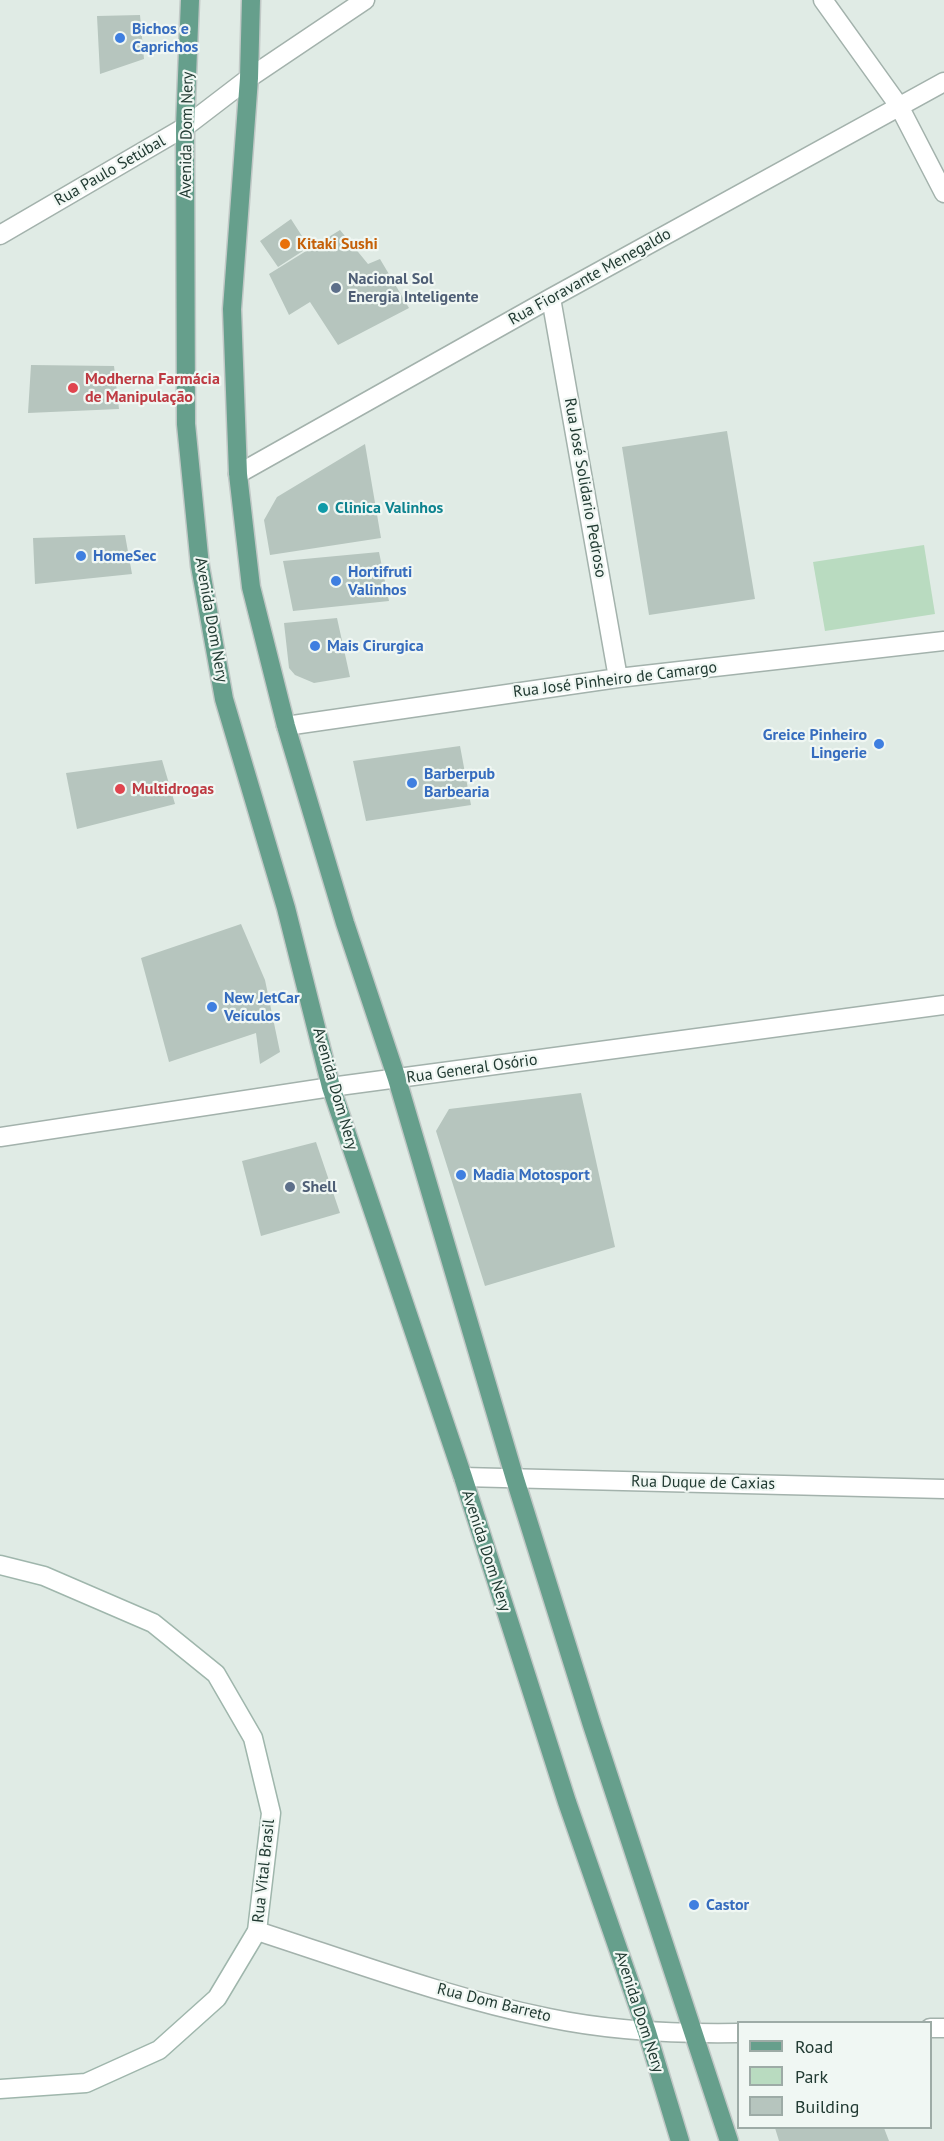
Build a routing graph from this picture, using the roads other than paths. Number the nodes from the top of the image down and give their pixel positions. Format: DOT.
graph roads {
  1 [pos="190,0"];
  2 [pos="251,0"];
  3 [pos="365,0"];
  4 [pos="823,0"];
  5 [pos="249,78"];
  6 [pos="944,82"];
  7 [pos="899,106"];
  8 [pos="185,126"];
  9 [pos="944,193"];
  10 [pos="0,235"];
  11 [pos="551,298"];
  12 [pos="238,474"];
  13 [pos="944,641"];
  14 [pos="618,678"];
  15 [pos="286,726"];
  16 [pos="944,1005"];
  17 [pos="397,1079"];
  18 [pos="331,1087"];
  19 [pos="0,1137"];
  20 [pos="463,1477"];
  21 [pos="515,1479"];
  22 [pos="944,1489"];
  23 [pos="0,1565"];
  24 [pos="257,1931"];
  25 [pos="647,2032"];
  26 [pos="737,2033"];
  27 [pos="693,2034"];
  28 [pos="0,2089"];
  29 [pos="680,2141"];
  30 [pos="729,2141"];
  1 -- 8 [label="main road, Avenida Dom Nery"];
  2 -- 5 [label="main road"];
  3 -- 5 [label="street, Rua Paulo Setúbal"];
  4 -- 7 [label="street"];
  5 -- 8 [label="street, Rua Paulo Setúbal"];
  5 -- 12 [label="main road"];
  6 -- 7 [label="street, Rua Fioravante Menegaldo"];
  7 -- 9 [label="street"];
  7 -- 11 [label="street, Rua Fioravante Menegaldo"];
  8 -- 10 [label="street, Rua Paulo Setúbal"];
  8 -- 18 [label="main road, Avenida Dom Nery"];
  11 -- 12 [label="street, Rua Fioravante Menegaldo"];
  11 -- 14 [label="street, Rua José Solidario Pedroso"];
  12 -- 15 [label="main road"];
  13 -- 14 [label="street, Rua José Pinheiro de Camargo"];
  14 -- 15 [label="street, Rua José Pinheiro de Camargo"];
  15 -- 17 [label="main road"];
  16 -- 17 [label="street, Rua General Osório"];
  17 -- 18 [label="street, Rua General Osório"];
  17 -- 21 [label="main road"];
  18 -- 19 [label="street, Rua General Osório"];
  18 -- 20 [label="main road, Avenida Dom Nery"];
  20 -- 21 [label="street, Rua Duque de Caxias"];
  20 -- 25 [label="main road, Avenida Dom Nery"];
  21 -- 22 [label="street, Rua Duque de Caxias"];
  21 -- 27 [label="main road"];
  23 -- 24 [label="street, Rua Vital Brasil"];
  24 -- 25 [label="street, Rua Dom Barreto"];
  24 -- 28 [label="street, Rua Vital Brasil"];
  25 -- 27 [label="street, Rua Dom Barreto"];
  25 -- 29 [label="main road, Avenida Dom Nery"];
  26 -- 27 [label="street, Rua Dom Barreto"];
  27 -- 30 [label="main road"];
}
